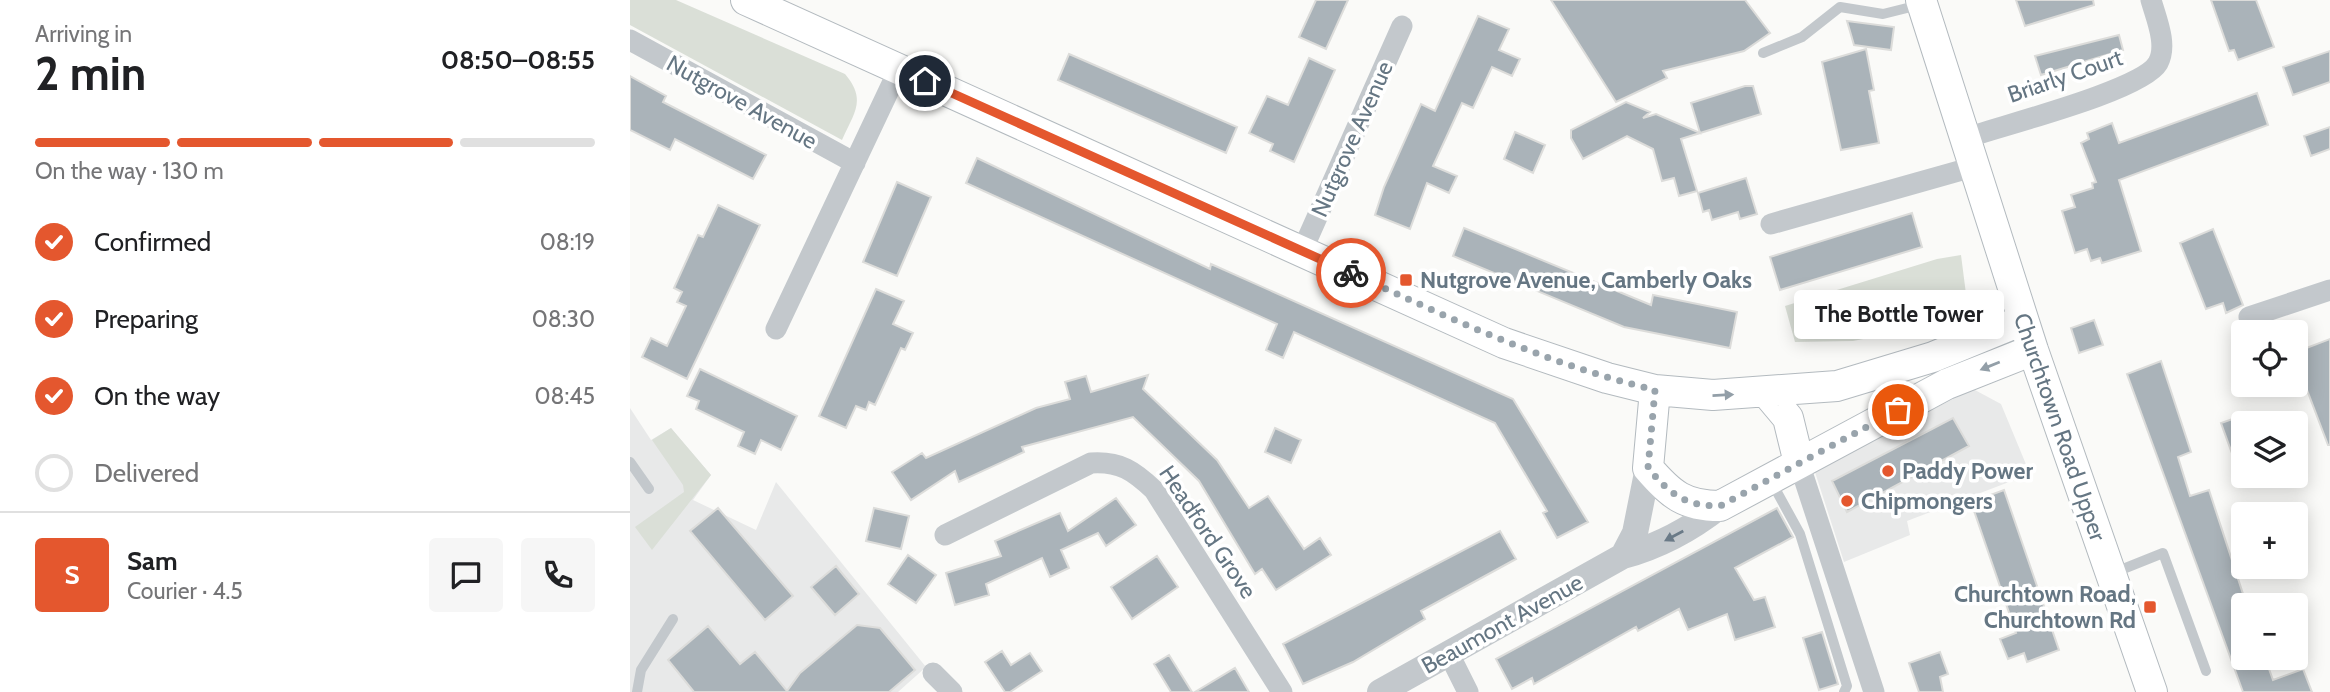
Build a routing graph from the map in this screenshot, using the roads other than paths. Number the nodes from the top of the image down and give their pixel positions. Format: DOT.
graph roads {
  1 [pos="746,0"];
  2 [pos="2151,0"];
  3 [pos="1921,2"];
  4 [pos="1402,26"];
  5 [pos="630,40"];
  6 [pos="1763,53"];
  7 [pos="899,69"];
  8 [pos="1963,139"];
  9 [pos="855,163"];
  10 [pos="1973,167"];
  11 [pos="1771,224"];
  12 [pos="1302,251"];
  13 [pos="2330,290"];
  14 [pos="2249,317"];
  15 [pos="2023,320"];
  16 [pos="776,329"];
  17 [pos="2033,351"];
  18 [pos="1933,358"];
  19 [pos="1947,384"];
  20 [pos="1655,390"];
  21 [pos="1767,393"];
  22 [pos="630,462"];
  23 [pos="1799,463"];
  24 [pos="1648,468"];
  25 [pos="1769,479"];
  26 [pos="649,489"];
  27 [pos="1720,506"];
  28 [pos="945,535"];
  29 [pos="1623,556"];
  30 [pos="2110,574"];
  31 [pos="673,619"];
  32 [pos="1449,654"];
  33 [pos="2206,671"];
  34 [pos="933,673"];
  35 [pos="637,692"];
  36 [pos="952,692"];
  37 [pos="1282,692"];
  38 [pos="1380,692"];
  39 [pos="1468,692"];
  40 [pos="1844,692"];
  41 [pos="1874,692"];
  42 [pos="2152,692"];
  1 -- 7 [label="main road"];
  2 -- 8 [label="street, Briarly Court"];
  3 -- 6 [label="lane"];
  3 -- 8 [label="main road, Churchtown Road Upper"];
  4 -- 12 [label="street, Nutgrove Avenue"];
  5 -- 9 [label="street, Nutgrove Avenue"];
  7 -- 9 [label="street"];
  7 -- 12 [label="main road"];
  8 -- 10 [label="main road, Churchtown Road Upper"];
  9 -- 16 [label="street"];
  10 -- 11 [label="street"];
  10 -- 15 [label="main road, Churchtown Road Upper"];
  12 -- 20 [label="main road"];
  13 -- 14 [label="street"];
  15 -- 17 [label="main road, Churchtown Road Upper"];
  15 -- 18 [label="main road"];
  17 -- 19 [label="main road, Beaumont Avenue, one-way"];
  17 -- 30 [label="main road, Churchtown Road Upper"];
  18 -- 19 [label="main road"];
  18 -- 21 [label="main road"];
  19 -- 23 [label="main road, Beaumont Avenue"];
  20 -- 21 [label="main road, one-way"];
  20 -- 24 [label="main road"];
  21 -- 23 [label="main road"];
  22 -- 26 [label="lane"];
  23 -- 25 [label="main road, Beaumont Avenue"];
  23 -- 41 [label="street"];
  24 -- 27 [label="main road"];
  24 -- 29 [label="street"];
  25 -- 27 [label="main road, Beaumont Avenue"];
  25 -- 40 [label="lane"];
  27 -- 29 [label="street, Beaumont Avenue, one-way"];
  28 -- 37 [label="street, Headford Grove"];
  29 -- 32 [label="street, Beaumont Avenue"];
  30 -- 33 [label="lane"];
  30 -- 42 [label="main road, Churchtown Road Upper"];
  31 -- 35 [label="lane"];
  32 -- 38 [label="street, Beaumont Avenue"];
  32 -- 39 [label="street"];
  34 -- 36 [label="street"];
}
